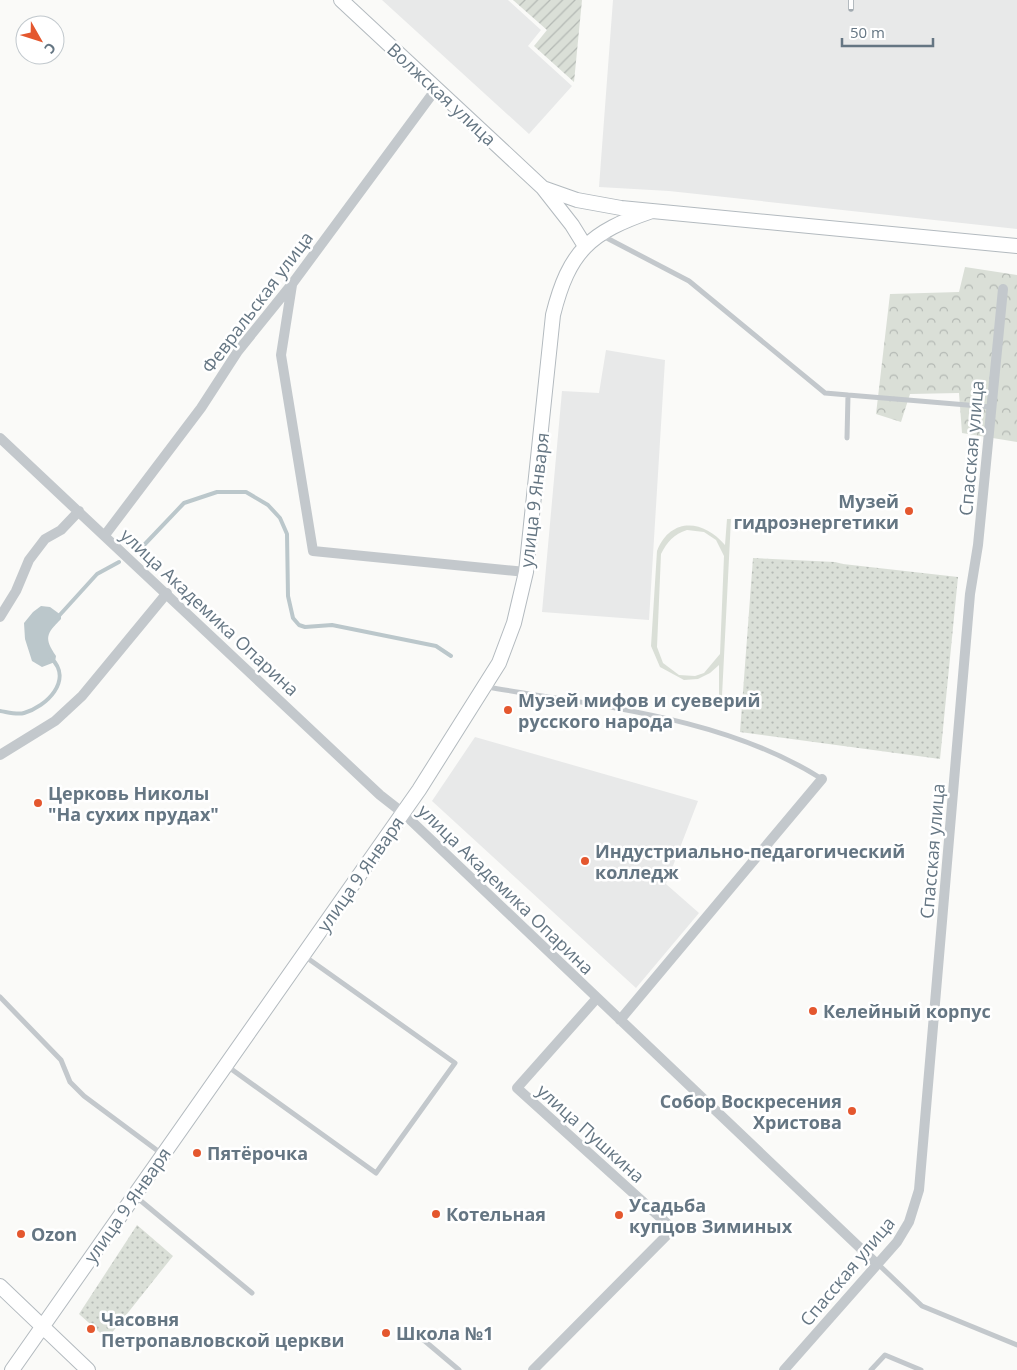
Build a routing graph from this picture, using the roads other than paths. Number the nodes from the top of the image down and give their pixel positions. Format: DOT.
graph roads {
  1 [pos="341,0"];
  2 [pos="436,89"];
  3 [pos="544,188"];
  4 [pos="652,211"];
  5 [pos="598,234"];
  6 [pos="585,246"];
  7 [pos="1017,246"];
  8 [pos="292,284"];
  9 [pos="1003,289"];
  10 [pos="848,395"];
  11 [pos="990,407"];
  12 [pos="0,438"];
  13 [pos="847,438"];
  14 [pos="79,511"];
  15 [pos="105,535"];
  16 [pos="526,572"];
  17 [pos="167,593"];
  18 [pos="0,616"];
  19 [pos="486,687"];
  20 [pos="0,755"];
  21 [pos="822,779"];
  22 [pos="403,813"];
  23 [pos="303,955"];
  24 [pos="0,997"];
  25 [pos="597,998"];
  26 [pos="620,1020"];
  27 [pos="226,1065"];
  28 [pos="163,1154"];
  29 [pos="134,1195"];
  30 [pos="877,1264"];
  31 [pos="0,1286"];
  32 [pos="252,1293"];
  33 [pos="42,1328"];
  34 [pos="413,1331"];
  35 [pos="1017,1345"];
  36 [pos="12,1370"];
  37 [pos="88,1370"];
  38 [pos="459,1370"];
  39 [pos="533,1370"];
  40 [pos="784,1370"];
  41 [pos="871,1370"];
  42 [pos="921,1370"];
  1 -- 2 [label="main road, Волжская улица"];
  2 -- 3 [label="main road, Волжская улица"];
  2 -- 8 [label="street, Февральская улица"];
  3 -- 4 [label="main road"];
  3 -- 6 [label="main road, Волжская улица"];
  4 -- 5 [label="main road, улица 9 Января"];
  4 -- 7 [label="main road"];
  5 -- 6 [label="main road, улица 9 Января"];
  5 -- 10 [label="lane"];
  6 -- 16 [label="main road, улица 9 Января"];
  8 -- 15 [label="street, Февральская улица"];
  8 -- 16 [label="street"];
  9 -- 11 [label="street, Спасская улица"];
  10 -- 11 [label="lane"];
  10 -- 13 [label="lane"];
  11 -- 30 [label="street, Спасская улица"];
  12 -- 14 [label="street, улица Академика Опарина"];
  14 -- 15 [label="street, улица Академика Опарина"];
  14 -- 18 [label="street"];
  15 -- 17 [label="street, улица Академика Опарина"];
  16 -- 19 [label="main road, улица 9 Января"];
  17 -- 20 [label="street"];
  17 -- 22 [label="street, улица Академика Опарина"];
  19 -- 21 [label="lane"];
  19 -- 22 [label="main road, улица 9 Января"];
  21 -- 26 [label="street"];
  22 -- 23 [label="main road, улица 9 Января"];
  22 -- 25 [label="street, улица Академика Опарина"];
  23 -- 27 [label="main road, улица 9 Января"];
  23 -- 27 [label="lane"];
  24 -- 28 [label="lane"];
  25 -- 26 [label="street, улица Академика Опарина"];
  25 -- 39 [label="street, улица Пушкина"];
  26 -- 30 [label="street, улица Академика Опарина"];
  27 -- 28 [label="main road, улица 9 Января"];
  28 -- 29 [label="main road, улица 9 Января"];
  29 -- 32 [label="lane"];
  29 -- 33 [label="main road, улица 9 Января"];
  30 -- 35 [label="lane"];
  30 -- 40 [label="street, Спасская улица"];
  31 -- 33 [label="main road"];
  33 -- 36 [label="main road, улица 9 Января"];
  33 -- 37 [label="main road"];
  34 -- 38 [label="lane"];
  41 -- 42 [label="lane"];
}
